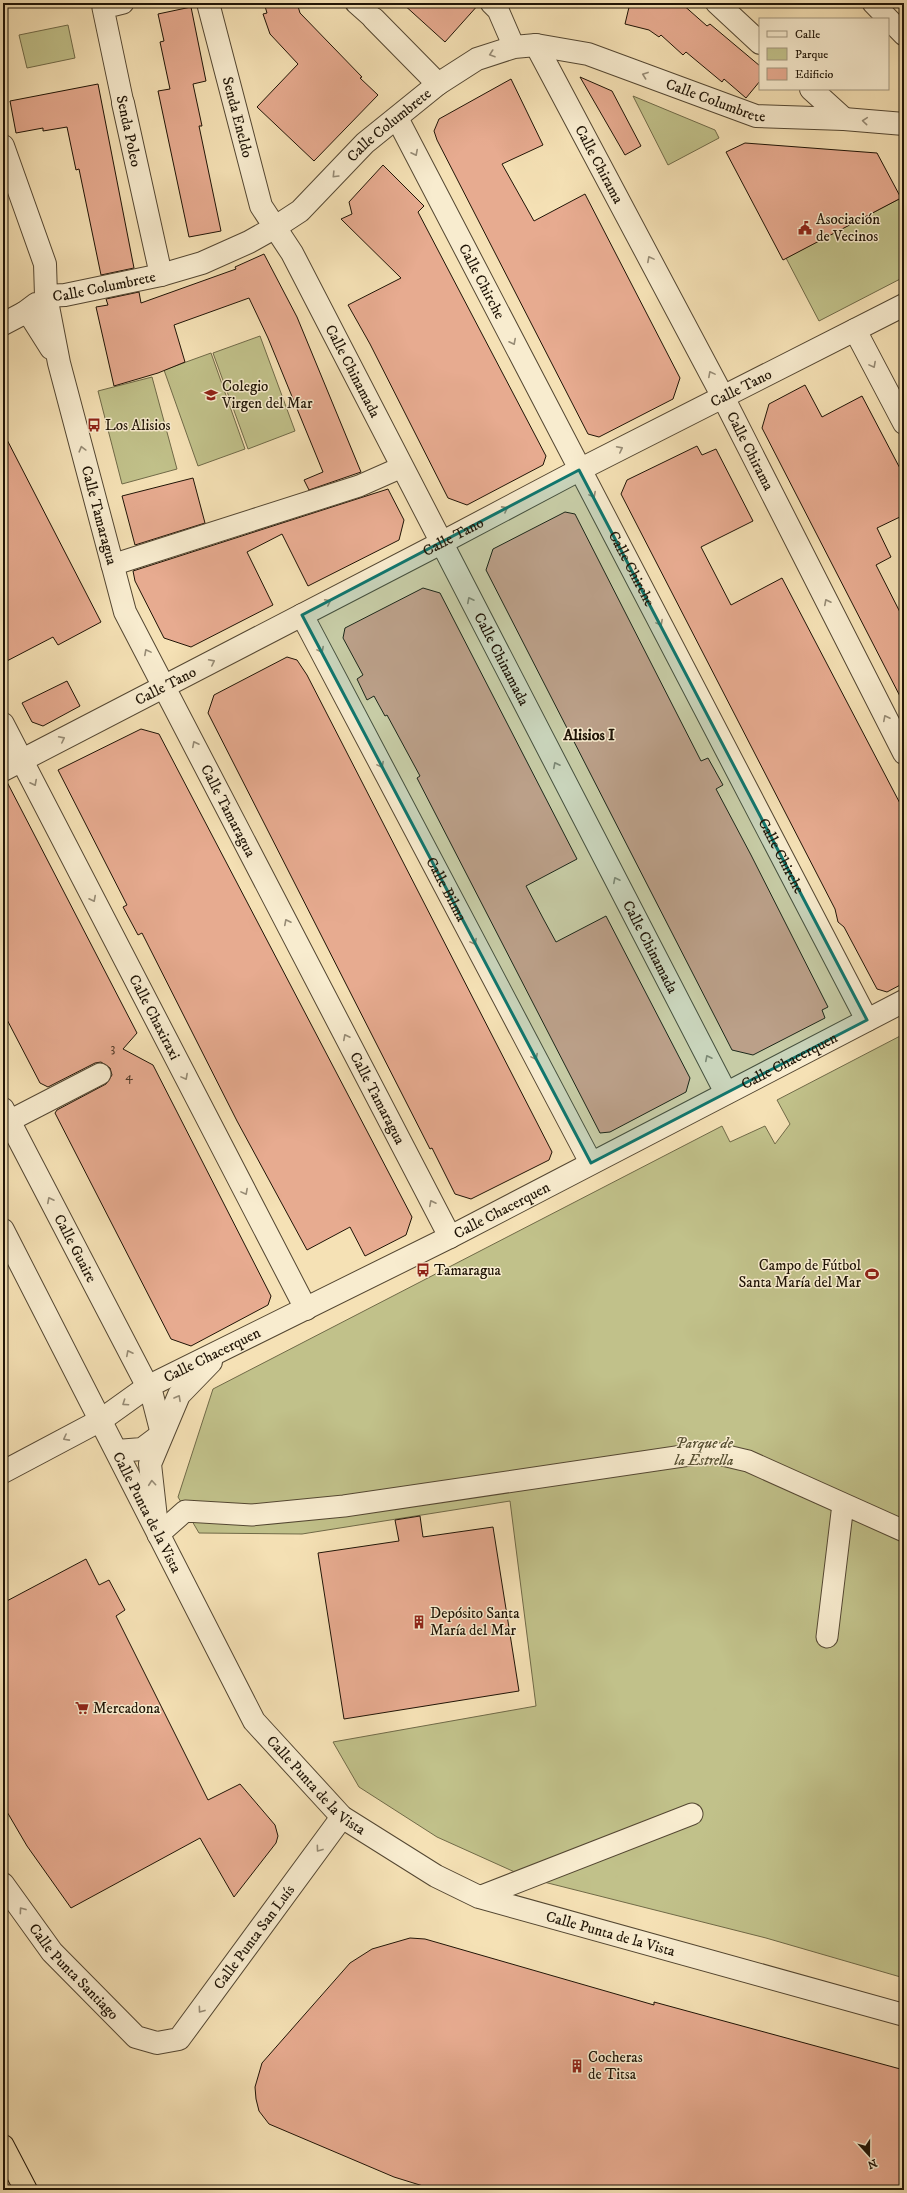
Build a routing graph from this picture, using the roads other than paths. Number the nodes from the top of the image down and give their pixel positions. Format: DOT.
graph roads {
  1 [pos="123,3"];
  2 [pos="208,3"];
  3 [pos="356,3"];
  4 [pos="490,3"];
  5 [pos="716,3"];
  6 [pos="873,3"];
  7 [pos="374,19"];
  8 [pos="904,35"];
  9 [pos="759,41"];
  10 [pos="536,45"];
  11 [pos="514,47"];
  12 [pos="438,84"];
  13 [pos="812,90"];
  14 [pos="123,103"];
  15 [pos="397,118"];
  16 [pos="844,119"];
  17 [pos="904,124"];
  18 [pos="3,146"];
  19 [pos="274,228"];
  20 [pos="161,275"];
  21 [pos="46,296"];
  22 [pos="904,305"];
  23 [pos="24,314"];
  24 [pos="3,324"];
  25 [pos="855,330"];
  26 [pos="59,363"];
  27 [pos="723,397"];
  28 [pos="904,423"];
  29 [pos="402,467"];
  30 [pos="580,470"];
  31 [pos="441,544"];
  32 [pos="112,564"];
  33 [pos="302,615"];
  34 [pos="165,686"];
  35 [pos="3,724"];
  36 [pos="904,752"];
  37 [pos="22,760"];
  38 [pos="3,770"];
  39 [pos="904,1000"];
  40 [pos="867,1020"];
  41 [pos="100,1074"];
  42 [pos="726,1093"];
  43 [pos="6,1115"];
  44 [pos="591,1163"];
  45 [pos="3,1230"];
  46 [pos="450,1237"];
  47 [pos="306,1309"];
  48 [pos="220,1351"];
  49 [pos="147,1387"];
  50 [pos="101,1420"];
  51 [pos="162,1434"];
  52 [pos="117,1451"];
  53 [pos="3,1472"];
  54 [pos="843,1504"];
  55 [pos="904,1531"];
  56 [pos="158,1535"];
  57 [pos="827,1637"];
  58 [pos="692,1814"];
  59 [pos="342,1817"];
  60 [pos="3,1884"];
  61 [pos="479,1897"];
  62 [pos="904,2015"];
  63 [pos="157,2043"];
  64 [pos="3,2146"];
  65 [pos="3,2163"];
  66 [pos="26,2190"];
  1 -- 14 [label="street, Senda Poleo"];
  2 -- 19 [label="street, Senda Eneldo"];
  3 -- 7 [label="street"];
  4 -- 11 [label="street"];
  5 -- 9 [label="street"];
  6 -- 8 [label="street"];
  7 -- 12 [label="street"];
  10 -- 11 [label="street, Calle Columbrete"];
  16 -- 10 [label="street, Calle Columbrete, one-way"];
  27 -- 10 [label="street, Calle Chirama, one-way"];
  11 -- 12 [label="street, Calle Columbrete, one-way"];
  12 -- 15 [label="street, Calle Columbrete"];
  13 -- 16 [label="street"];
  14 -- 20 [label="street, Senda Poleo"];
  15 -- 19 [label="street, Calle Columbrete, one-way"];
  15 -- 30 [label="street, Calle Chirche, one-way"];
  17 -- 16 [label="street, Calle Columbrete, one-way"];
  18 -- 21 [label="street, Calle Columbrete"];
  19 -- 20 [label="street, Calle Columbrete"];
  19 -- 29 [label="street, Calle Chinamada"];
  20 -- 21 [label="street, Calle Columbrete"];
  21 -- 23 [label="street"];
  21 -- 26 [label="street, Calle Tamaragua"];
  22 -- 25 [label="street, Calle Tano"];
  23 -- 24 [label="street"];
  23 -- 26 [label="street, Calle Tamaragua"];
  25 -- 27 [label="street, Calle Tano"];
  25 -- 28 [label="street, one-way"];
  32 -- 26 [label="street, Calle Tamaragua, one-way"];
  30 -- 27 [label="street, Calle Tano, one-way"];
  36 -- 27 [label="street, Calle Chirama, one-way"];
  29 -- 31 [label="street, Calle Chinamada"];
  29 -- 32 [label="street"];
  31 -- 30 [label="street, Calle Tano, one-way"];
  30 -- 40 [label="street, Calle Chirche, one-way"];
  33 -- 31 [label="street, Calle Tano, one-way"];
  42 -- 31 [label="street, Calle Chinamada, one-way"];
  34 -- 32 [label="street, Calle Tamaragua, one-way"];
  34 -- 33 [label="street, Calle Tano, one-way"];
  33 -- 44 [label="street, Calle Bilma, one-way"];
  37 -- 34 [label="street, Calle Tano, one-way"];
  46 -- 34 [label="street, Calle Tamaragua, one-way"];
  35 -- 37 [label="street, Calle Chaxiraxi"];
  37 -- 38 [label="street, Calle Tano"];
  37 -- 47 [label="street, Calle Chaxiraxi, one-way"];
  39 -- 40 [label="street, Calle Chacerquen"];
  40 -- 42 [label="street, Calle Chacerquen"];
  41 -- 43 [label="street"];
  42 -- 44 [label="street, Calle Chacerquen"];
  49 -- 43 [label="street, Calle Guaire, one-way"];
  44 -- 46 [label="street, Calle Chacerquen"];
  45 -- 50 [label="street, Calle Punta de la Vista"];
  46 -- 47 [label="street, Calle Chacerquen"];
  47 -- 48 [label="street, Calle Chacerquen"];
  48 -- 49 [label="street, Calle Chacerquen"];
  51 -- 48 [label="street, one-way"];
  49 -- 50 [label="street, Calle Chacerquen, one-way"];
  49 -- 51 [label="street, Calle Guaire"];
  50 -- 52 [label="street, Calle Punta de la Vista"];
  50 -- 53 [label="street, Calle Chacerquen, one-way"];
  51 -- 52 [label="street"];
  56 -- 51 [label="street, one-way"];
  52 -- 56 [label="street, Calle Punta de la Vista"];
  54 -- 55 [label="street"];
  54 -- 56 [label="street"];
  54 -- 57 [label="street"];
  56 -- 59 [label="street, Calle Punta de la Vista"];
  58 -- 61 [label="street"];
  59 -- 61 [label="street, Calle Punta de la Vista"];
  59 -- 63 [label="street, Calle Punta San Luís, one-way"];
  63 -- 60 [label="street, Calle Punta Santiago, one-way"];
  61 -- 62 [label="street, Calle Punta de la Vista"];
  64 -- 66 [label="highway"];
  65 -- 66 [label="highway"];
}
